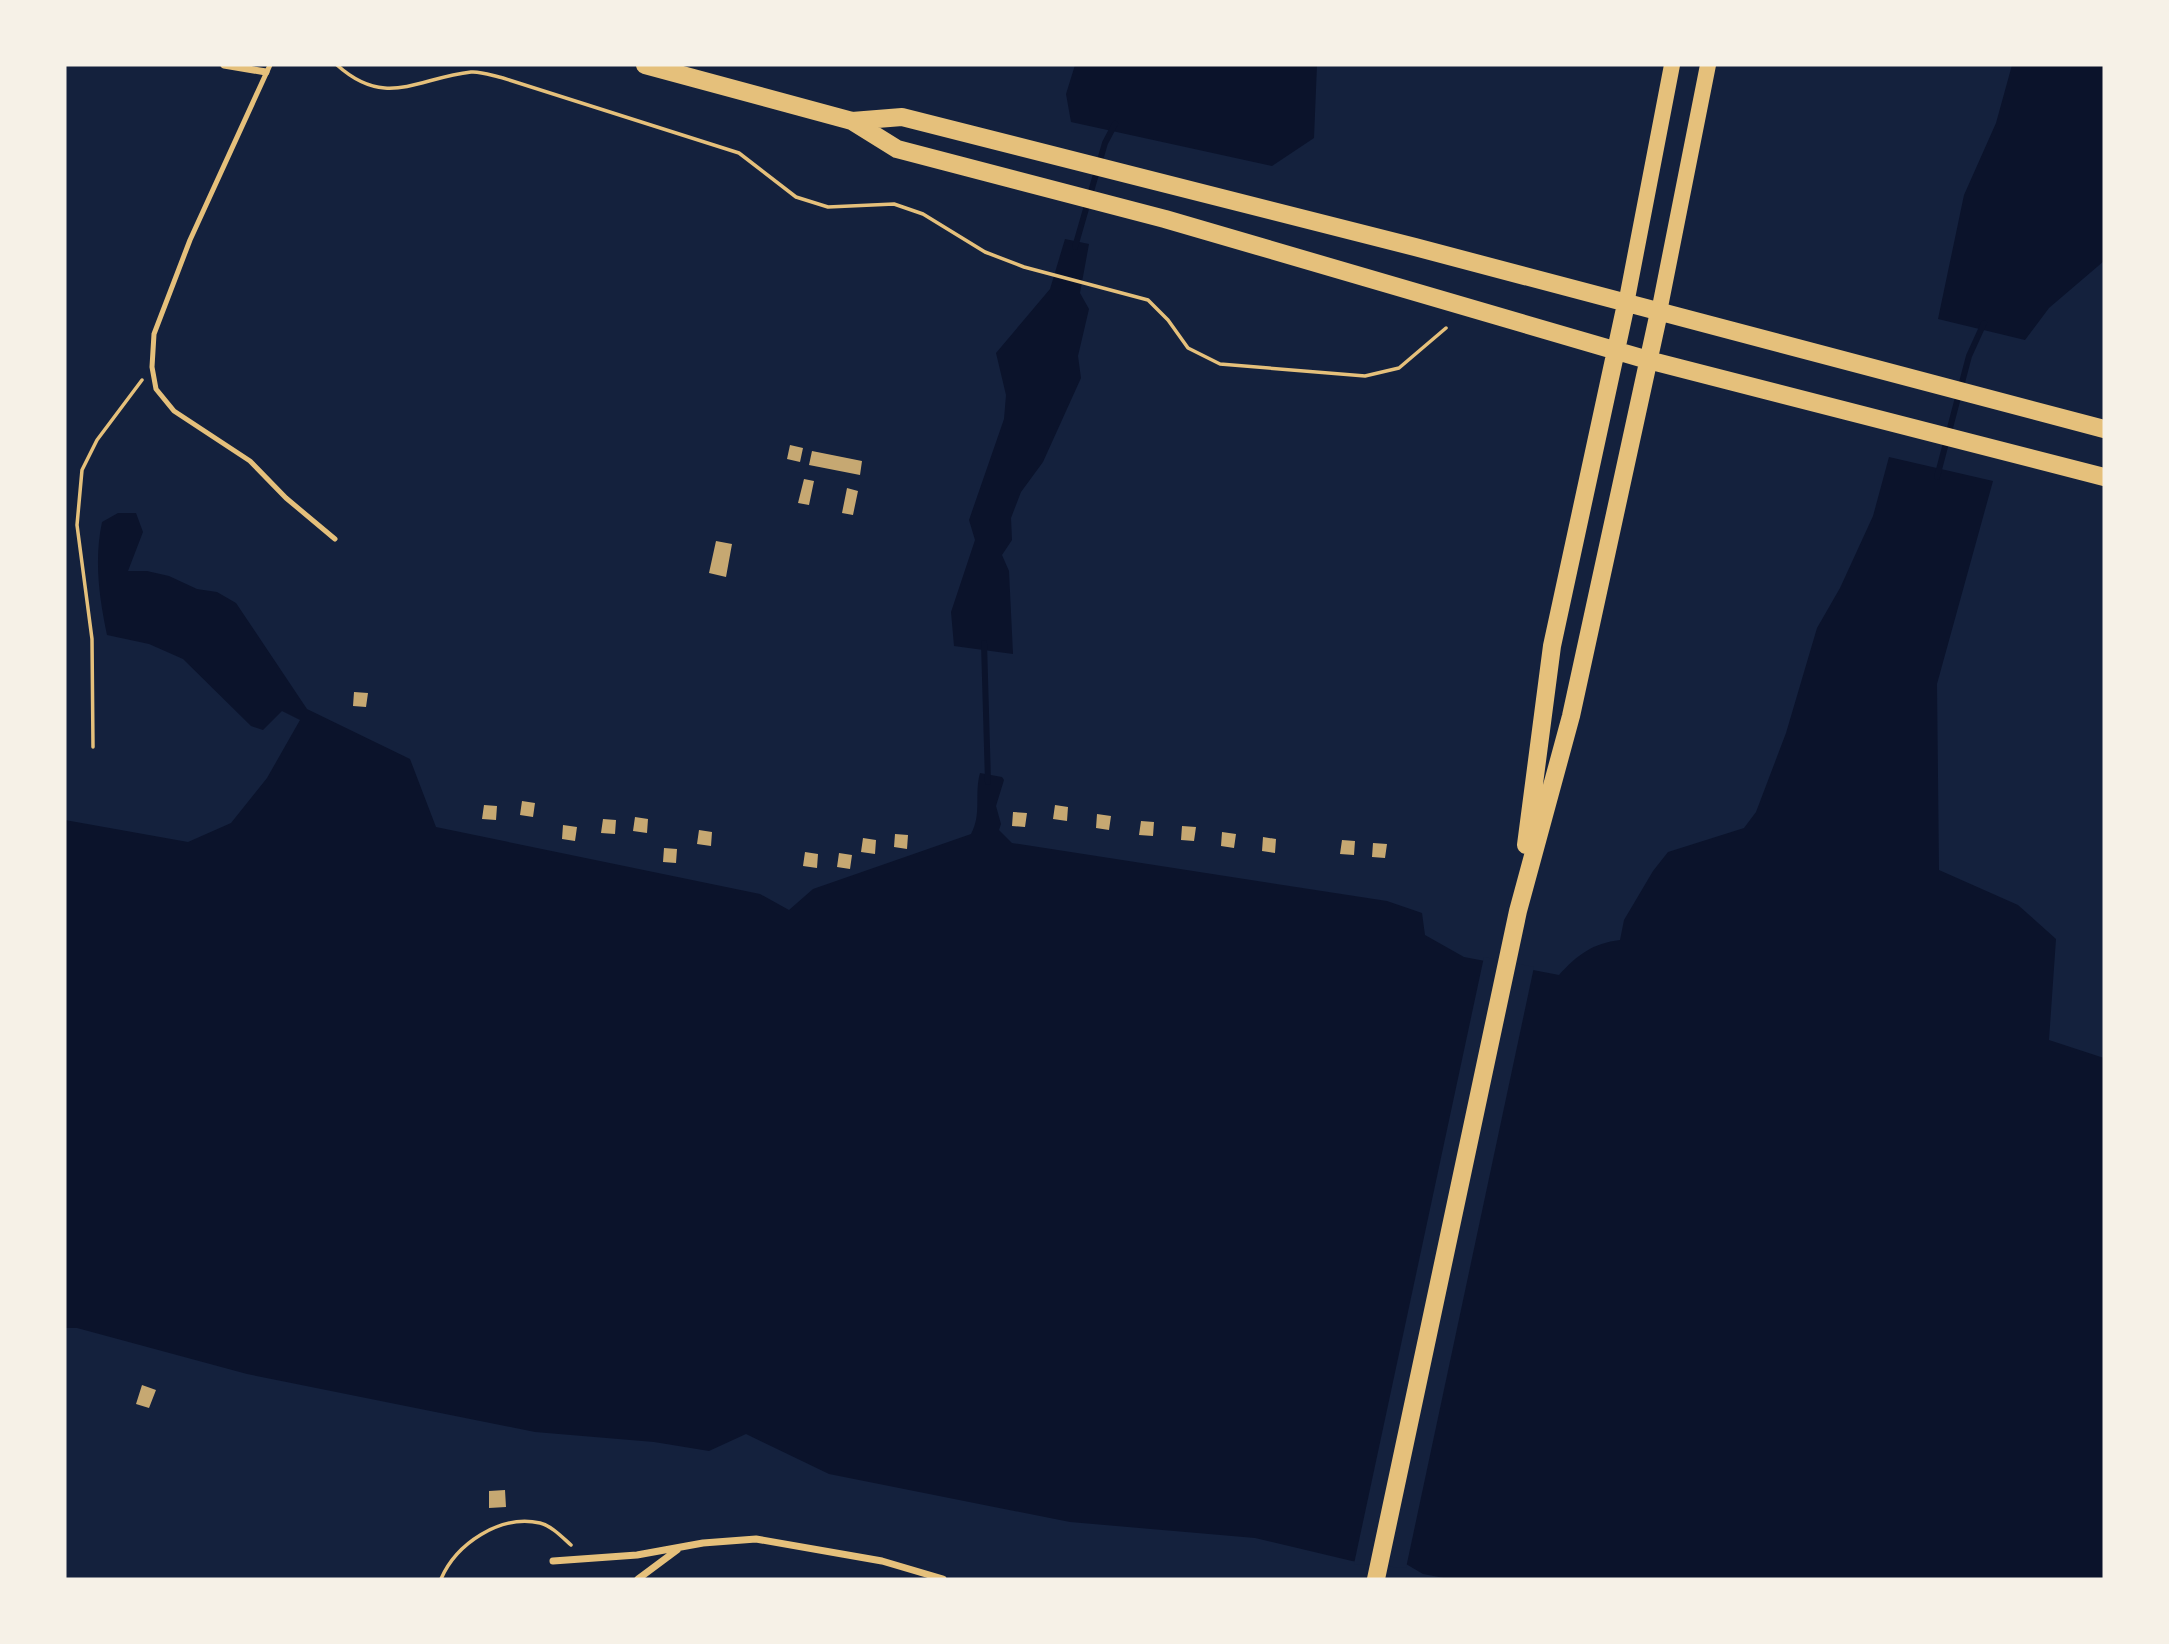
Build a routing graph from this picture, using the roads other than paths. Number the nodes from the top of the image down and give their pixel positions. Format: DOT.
graph roads {
  1 [pos="224,65"];
  2 [pos="645,65"];
  3 [pos="1672,65"];
  4 [pos="1708,65"];
  5 [pos="268,69"];
  6 [pos="852,121"];
  7 [pos="1626,304"];
  8 [pos="1659,312"];
  9 [pos="1616,352"];
  10 [pos="1648,360"];
  11 [pos="2104,429"];
  12 [pos="2104,477"];
  13 [pos="335,539"];
  14 [pos="1518,911"];
  15 [pos="677,1549"];
  16 [pos="553,1561"];
  17 [pos="638,1579"];
  18 [pos="943,1579"];
  19 [pos="1376,1579"];
  1 -- 5 [label="street"];
  2 -- 6 [label="highway"];
  3 -- 7 [label="main road"];
  4 -- 8 [label="main road"];
  5 -- 13 [label="lane"];
  6 -- 7 [label="highway"];
  6 -- 9 [label="highway"];
  7 -- 8 [label="highway"];
  7 -- 9 [label="highway"];
  8 -- 10 [label="highway"];
  8 -- 11 [label="highway"];
  9 -- 10 [label="highway"];
  9 -- 14 [label="highway"];
  10 -- 12 [label="highway"];
  10 -- 14 [label="highway"];
  14 -- 19 [label="highway"];
  15 -- 16 [label="street"];
  15 -- 17 [label="street"];
  15 -- 18 [label="street"];
}
